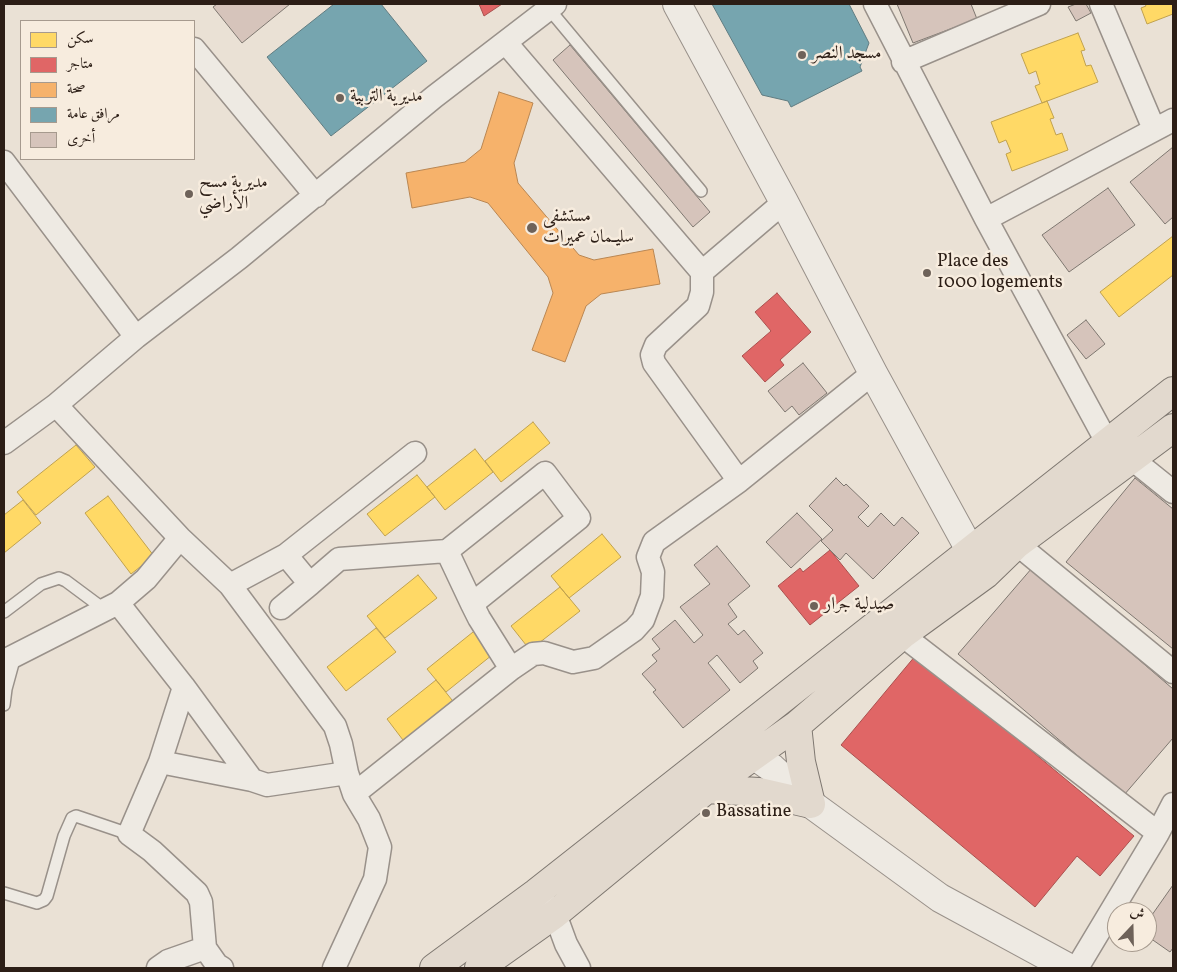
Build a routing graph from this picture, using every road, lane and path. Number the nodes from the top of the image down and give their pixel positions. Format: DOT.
graph roads {
  1 [pos="677,4"];
  2 [pos="875,4"];
  3 [pos="1039,4"];
  4 [pos="1101,4"];
  5 [pos="552,6"];
  6 [pos="506,42"];
  7 [pos="195,50"];
  8 [pos="904,62"];
  9 [pos="1164,124"];
  10 [pos="4,162"];
  11 [pos="701,191"];
  12 [pos="316,196"];
  13 [pos="784,202"];
  14 [pos="986,219"];
  15 [pos="702,272"];
  16 [pos="136,337"];
  17 [pos="873,373"];
  18 [pos="1173,391"];
  19 [pos="56,405"];
  20 [pos="1173,428"];
  21 [pos="4,444"];
  22 [pos="1108,444"];
  23 [pos="415,453"];
  24 [pos="1132,459"];
  25 [pos="739,481"];
  26 [pos="1173,492"];
  27 [pos="180,538"];
  28 [pos="1017,544"];
  29 [pos="970,550"];
  30 [pos="447,551"];
  31 [pos="286,555"];
  32 [pos="986,574"];
  33 [pos="310,584"];
  34 [pos="230,585"];
  35 [pos="472,604"];
  36 [pos="111,606"];
  37 [pos="281,608"];
  38 [pos="4,612"];
  39 [pos="902,636"];
  40 [pos="10,657"];
  41 [pos="511,669"];
  42 [pos="1173,672"];
  43 [pos="184,687"];
  44 [pos="4,705"];
  45 [pos="797,725"];
  46 [pos="735,735"];
  47 [pos="755,756"];
  48 [pos="160,762"];
  49 [pos="252,780"];
  50 [pos="350,783"];
  51 [pos="707,789"];
  52 [pos="811,804"];
  53 [pos="1173,804"];
  54 [pos="1158,833"];
  55 [pos="129,834"];
  56 [pos="4,893"];
  57 [pos="536,893"];
  58 [pos="555,914"];
  59 [pos="205,948"];
  60 [pos="158,968"];
  61 [pos="222,968"];
  62 [pos="334,968"];
  63 [pos="434,968"];
  64 [pos="479,968"];
  65 [pos="579,968"];
  66 [pos="1068,968"];
  67 [pos="1077,968"];
  1 -- 13 [label="street"];
  2 -- 8 [label="street"];
  3 -- 8 [label="street"];
  4 -- 9 [label="street"];
  5 -- 6 [label="street"];
  5 -- 11 [label="lane"];
  6 -- 12 [label="street"];
  6 -- 15 [label="street"];
  7 -- 12 [label="street"];
  8 -- 14 [label="street"];
  9 -- 14 [label="street"];
  10 -- 16 [label="street"];
  12 -- 16 [label="street"];
  13 -- 15 [label="street"];
  13 -- 17 [label="street"];
  14 -- 22 [label="street"];
  15 -- 25 [label="street"];
  16 -- 19 [label="street"];
  17 -- 25 [label="street"];
  17 -- 29 [label="street"];
  18 -- 22 [label="main road"];
  19 -- 21 [label="street"];
  19 -- 27 [label="street"];
  20 -- 24 [label="main road"];
  22 -- 24 [label="street"];
  22 -- 29 [label="main road"];
  23 -- 31 [label="street"];
  24 -- 26 [label="street"];
  24 -- 28 [label="main road"];
  25 -- 41 [label="street"];
  27 -- 34 [label="street"];
  27 -- 36 [label="street"];
  28 -- 32 [label="main road"];
  28 -- 42 [label="street"];
  29 -- 32 [label="street"];
  29 -- 46 [label="main road"];
  30 -- 33 [label="street"];
  30 -- 35 [label="street"];
  30 -- 35 [label="street"];
  31 -- 33 [label="street"];
  31 -- 34 [label="street"];
  32 -- 39 [label="main road"];
  33 -- 37 [label="street"];
  34 -- 50 [label="street"];
  35 -- 41 [label="street"];
  36 -- 38 [label="lane"];
  36 -- 40 [label="street"];
  36 -- 43 [label="street"];
  39 -- 45 [label="main road"];
  39 -- 54 [label="street"];
  40 -- 44 [label="lane"];
  41 -- 50 [label="street"];
  43 -- 48 [label="street"];
  43 -- 49 [label="street"];
  45 -- 47 [label="main road"];
  45 -- 52 [label="main road"];
  46 -- 47 [label="street"];
  46 -- 57 [label="main road"];
  47 -- 51 [label="main road"];
  47 -- 52 [label="street"];
  48 -- 49 [label="street"];
  48 -- 55 [label="street"];
  49 -- 50 [label="street"];
  50 -- 62 [label="street"];
  51 -- 52 [label="main road"];
  51 -- 58 [label="main road"];
  52 -- 66 [label="street"];
  53 -- 54 [label="street"];
  54 -- 67 [label="street"];
  55 -- 56 [label="lane"];
  55 -- 59 [label="street"];
  57 -- 58 [label="street"];
  57 -- 63 [label="main road"];
  58 -- 64 [label="main road"];
  58 -- 65 [label="street"];
  59 -- 60 [label="street"];
  59 -- 61 [label="street"];
}
